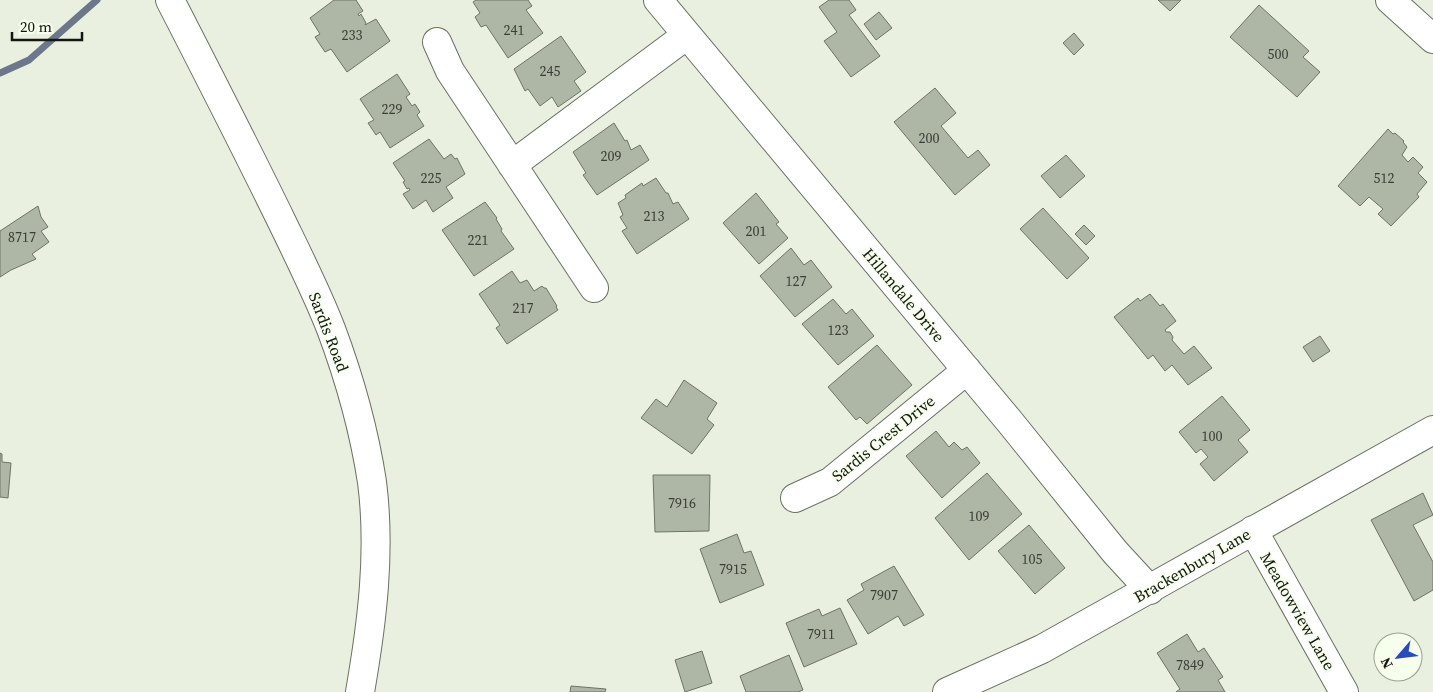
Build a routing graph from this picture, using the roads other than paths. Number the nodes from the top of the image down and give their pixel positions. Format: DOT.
graph roads {
  1 [pos="170,0"];
  2 [pos="658,0"];
  3 [pos="1390,0"];
  4 [pos="687,35"];
  5 [pos="1433,39"];
  6 [pos="438,42"];
  7 [pos="512,165"];
  8 [pos="594,288"];
  9 [pos="967,370"];
  10 [pos="1433,430"];
  11 [pos="795,498"];
  12 [pos="1253,530"];
  13 [pos="1150,590"];
  14 [pos="360,692"];
  15 [pos="947,692"];
  16 [pos="1344,692"];
  1 -- 14 [label="street, Sardis Road"];
  2 -- 4 [label="street, Hillandale Drive"];
  3 -- 5 [label="street"];
  4 -- 7 [label="street"];
  4 -- 9 [label="street, Hillandale Drive"];
  6 -- 7 [label="street"];
  7 -- 8 [label="street"];
  9 -- 11 [label="street, Sardis Crest Drive"];
  9 -- 13 [label="street, Hillandale Drive"];
  10 -- 12 [label="street, Brackenbury Lane"];
  12 -- 13 [label="street, Brackenbury Lane"];
  12 -- 16 [label="street, Meadowview Lane"];
  13 -- 15 [label="street, Brackenbury Lane"];
}
